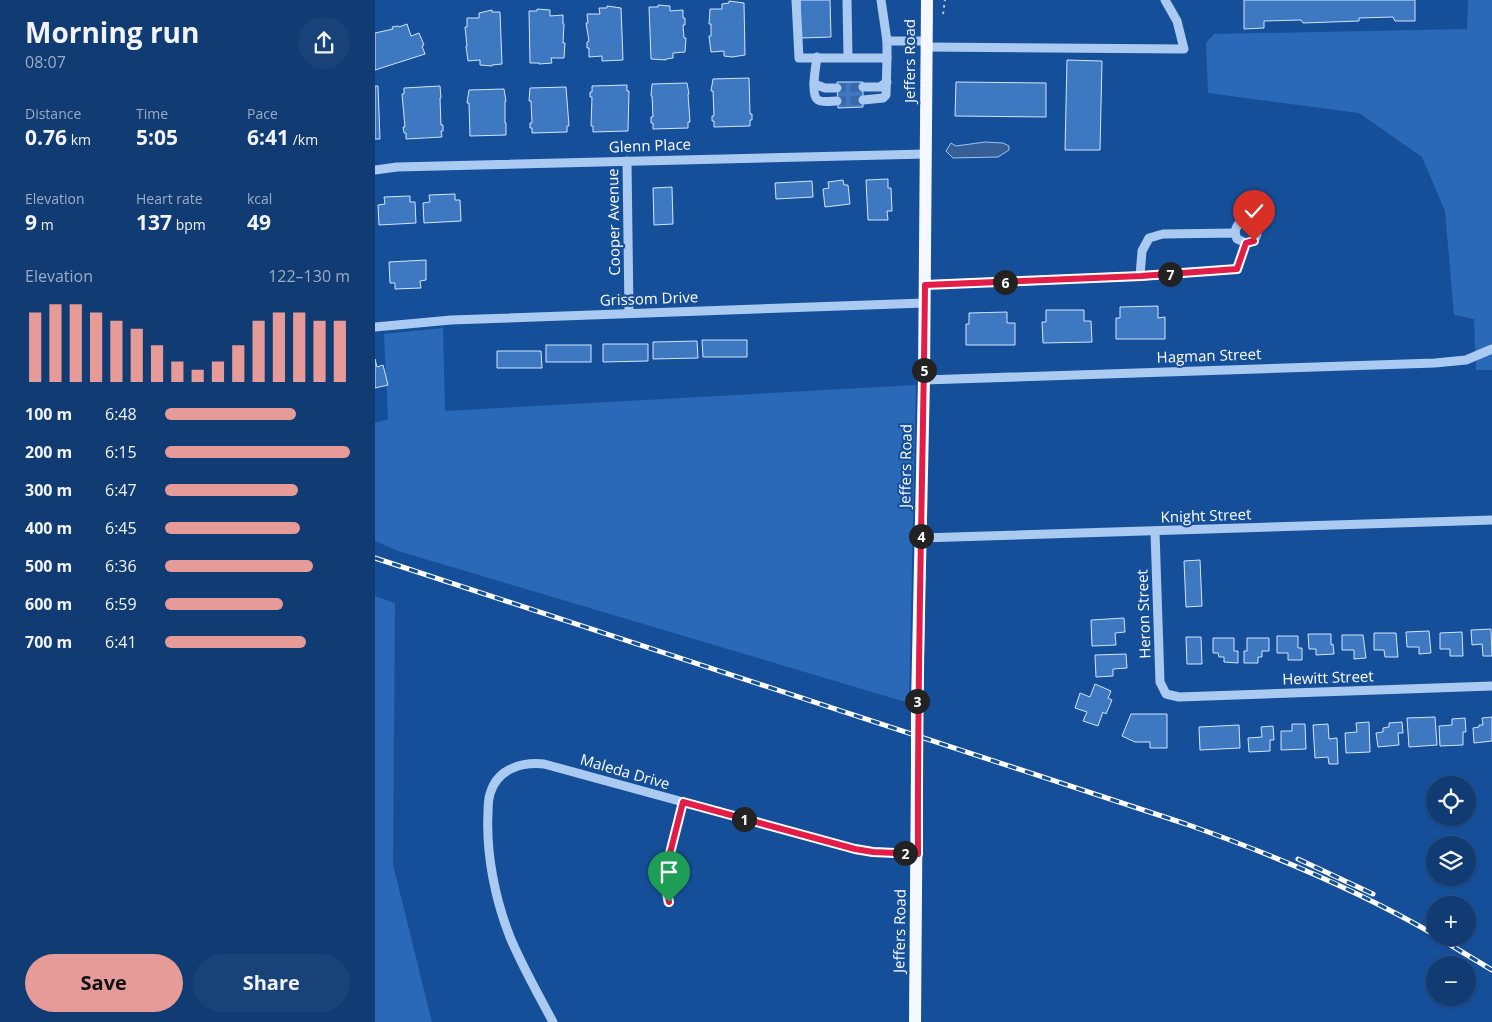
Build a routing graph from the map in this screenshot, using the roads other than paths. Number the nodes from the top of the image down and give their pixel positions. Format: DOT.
graph roads {
  1 [pos="796,0"];
  2 [pos="847,0"];
  3 [pos="881,0"];
  4 [pos="927,0"];
  5 [pos="1165,0"];
  6 [pos="887,41"];
  7 [pos="927,44"];
  8 [pos="817,58"];
  9 [pos="848,58"];
  10 [pos="887,58"];
  11 [pos="887,82"];
  12 [pos="814,84"];
  13 [pos="863,87"];
  14 [pos="837,88"];
  15 [pos="863,100"];
  16 [pos="837,101"];
  17 [pos="926,154"];
  18 [pos="627,161"];
  19 [pos="375,170"];
  20 [pos="1235,233"];
  21 [pos="1246,243"];
  22 [pos="1141,276"];
  23 [pos="925,285"];
  24 [pos="924,303"];
  25 [pos="629,313"];
  26 [pos="375,327"];
  27 [pos="1492,349"];
  28 [pos="924,380"];
  29 [pos="1492,520"];
  30 [pos="1155,532"];
  31 [pos="921,538"];
  32 [pos="1492,686"];
  33 [pos="1166,694"];
  34 [pos="683,802"];
  35 [pos="918,854"];
  36 [pos="669,902"];
  37 [pos="553,1022"];
  38 [pos="915,1022"];
  1 -- 8 [label="street"];
  2 -- 9 [label="street"];
  3 -- 6 [label="street"];
  4 -- 7 [label="main road, Jeffers Road"];
  5 -- 7 [label="street"];
  6 -- 7 [label="street"];
  6 -- 10 [label="street"];
  7 -- 17 [label="main road, Jeffers Road"];
  8 -- 9 [label="street"];
  8 -- 12 [label="street"];
  9 -- 10 [label="street"];
  10 -- 11 [label="street"];
  11 -- 13 [label="street"];
  11 -- 15 [label="street"];
  12 -- 14 [label="street"];
  12 -- 16 [label="street"];
  17 -- 18 [label="street, Glenn Place"];
  17 -- 23 [label="main road, Jeffers Road"];
  18 -- 19 [label="street, Glenn Place"];
  18 -- 25 [label="street, Cooper Avenue"];
  20 -- 21 [label="street"];
  20 -- 21 [label="street"];
  20 -- 22 [label="street"];
  21 -- 22 [label="street"];
  22 -- 23 [label="street"];
  23 -- 24 [label="main road, Jeffers Road"];
  24 -- 25 [label="street, Grissom Drive"];
  24 -- 28 [label="main road, Jeffers Road"];
  25 -- 26 [label="street, Grissom Drive"];
  27 -- 28 [label="street, Hagman Street"];
  28 -- 31 [label="main road, Jeffers Road"];
  29 -- 30 [label="street, Knight Street"];
  30 -- 31 [label="street, Knight Street"];
  30 -- 33 [label="street, Heron Street"];
  31 -- 35 [label="main road, Jeffers Road, bridge"];
  32 -- 33 [label="street, Hewitt Street"];
  34 -- 35 [label="street, Maleda Drive"];
  34 -- 36 [label="street"];
  34 -- 37 [label="street, Maleda Drive"];
  35 -- 38 [label="main road, Jeffers Road"];
}
